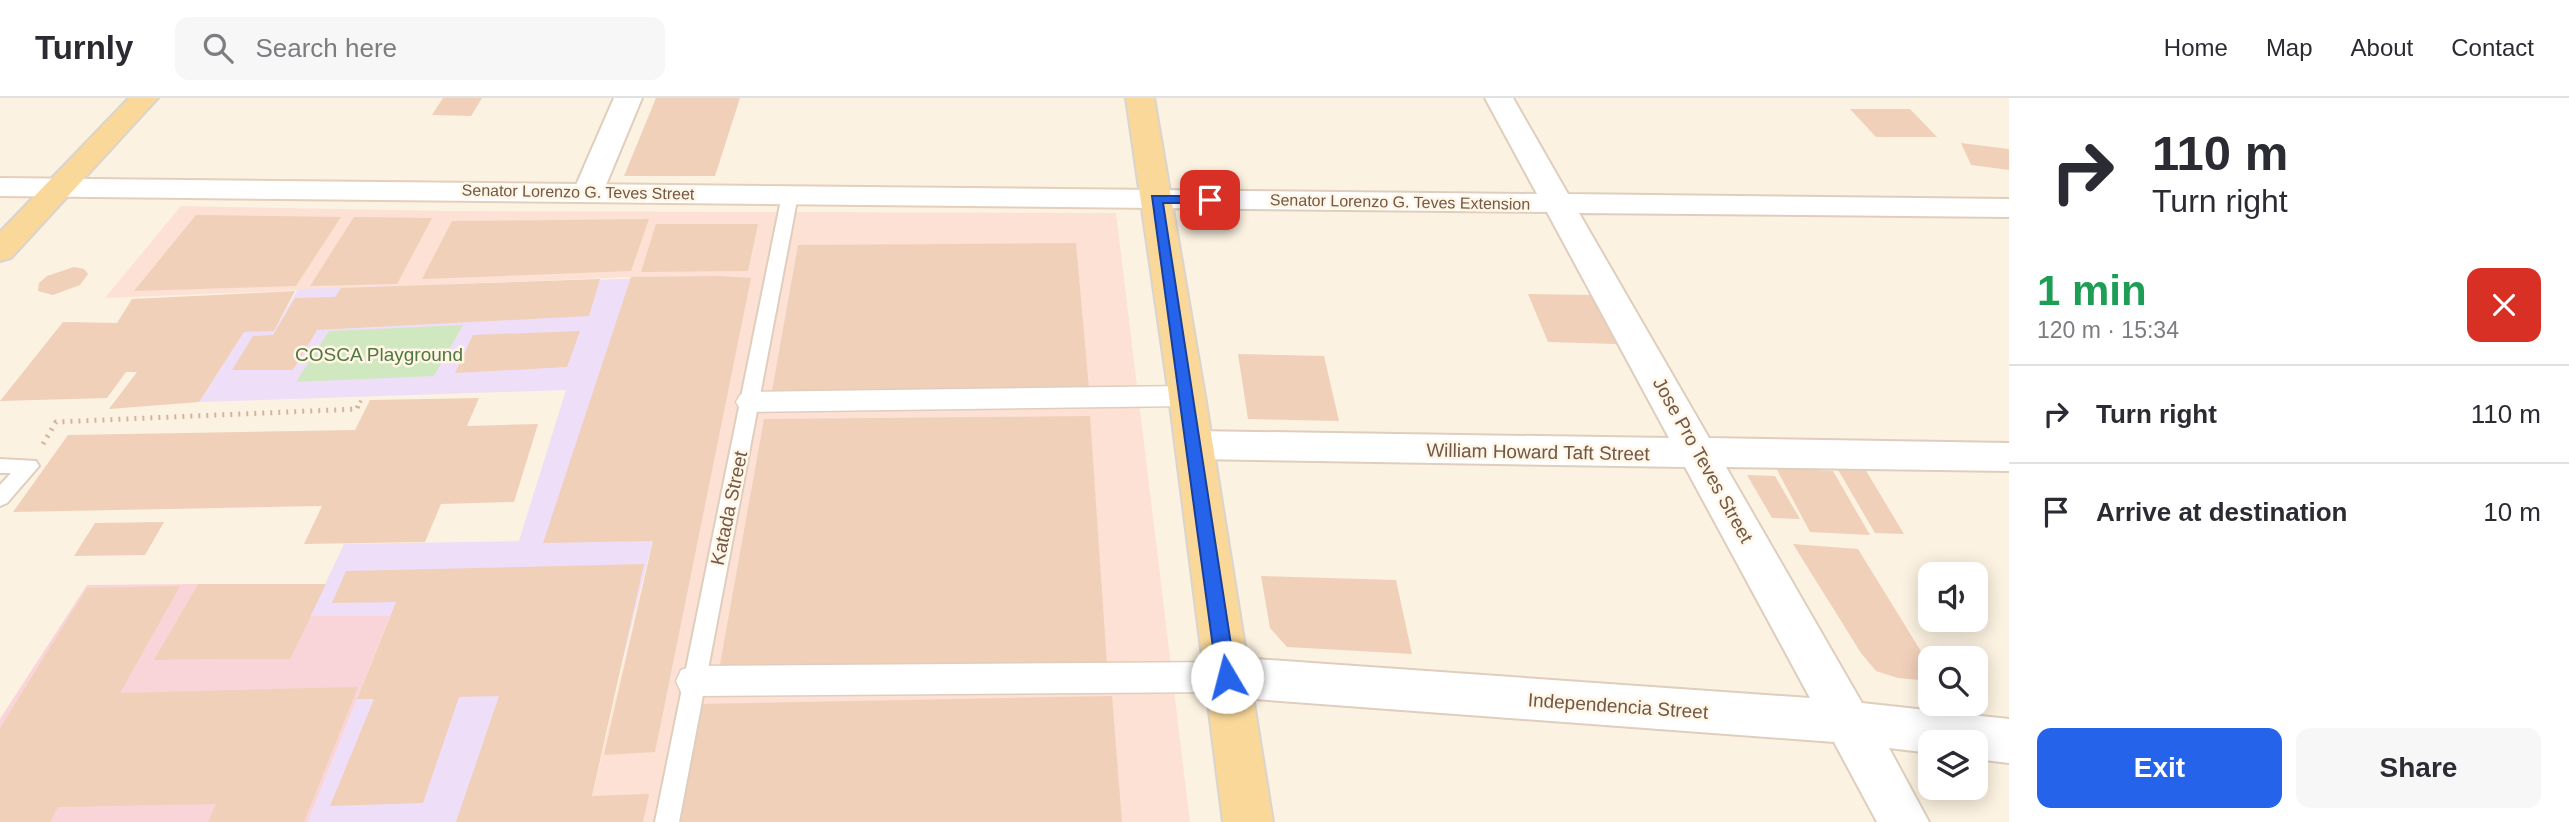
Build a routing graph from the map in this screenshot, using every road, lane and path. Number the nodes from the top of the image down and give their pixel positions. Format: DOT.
graph roads {
  1 [pos="144,98"];
  2 [pos="628,98"];
  3 [pos="1140,98"];
  4 [pos="1499,98"];
  5 [pos="0,187"];
  6 [pos="58,187"];
  7 [pos="588,192"];
  8 [pos="790,195"];
  9 [pos="1156,199"];
  10 [pos="1560,203"];
  11 [pos="2009,208"];
  12 [pos="0,251"];
  13 [pos="1188,396"];
  14 [pos="363,397"];
  15 [pos="750,402"];
  16 [pos="1194,445"];
  17 [pos="1700,455"];
  18 [pos="2009,457"];
  19 [pos="0,466"];
  20 [pos="29,466"];
  21 [pos="0,498"];
  22 [pos="1227,677"];
  23 [pos="694,681"];
  24 [pos="1847,722"];
  25 [pos="2009,741"];
  26 [pos="667,822"];
  27 [pos="1248,822"];
  28 [pos="1904,822"];
  1 -- 6 [label="main road"];
  2 -- 7 [label="street"];
  3 -- 9 [label="main road"];
  4 -- 10 [label="street, Jose Pro Teves Street"];
  5 -- 6 [label="street, Senator Lorenzo G. Teves Street"];
  6 -- 7 [label="street, Senator Lorenzo G. Teves Street"];
  6 -- 12 [label="main road"];
  7 -- 8 [label="street, Senator Lorenzo G. Teves Street"];
  8 -- 9 [label="street, Senator Lorenzo G. Teves Street"];
  8 -- 15 [label="lane, Katada Street"];
  9 -- 10 [label="street, Senator Lorenzo G. Teves Extension"];
  9 -- 13 [label="main road"];
  10 -- 11 [label="street, Senator Lorenzo G. Teves Extension"];
  10 -- 17 [label="street, Jose Pro Teves Street"];
  13 -- 15 [label="street"];
  13 -- 16 [label="main road"];
  14 -- 20 [label="path"];
  15 -- 23 [label="lane, Katada Street"];
  16 -- 17 [label="street, William Howard Taft Street"];
  16 -- 22 [label="main road"];
  17 -- 18 [label="street, William Howard Taft Street"];
  17 -- 24 [label="street, Jose Pro Teves Street"];
  19 -- 20 [label="lane"];
  20 -- 21 [label="lane"];
  22 -- 23 [label="street"];
  22 -- 24 [label="street, Independencia Street"];
  22 -- 27 [label="main road"];
  23 -- 26 [label="lane, Katada Street"];
  24 -- 25 [label="street, Independencia Street"];
  24 -- 28 [label="street, Jose Pro Teves Street"];
}
